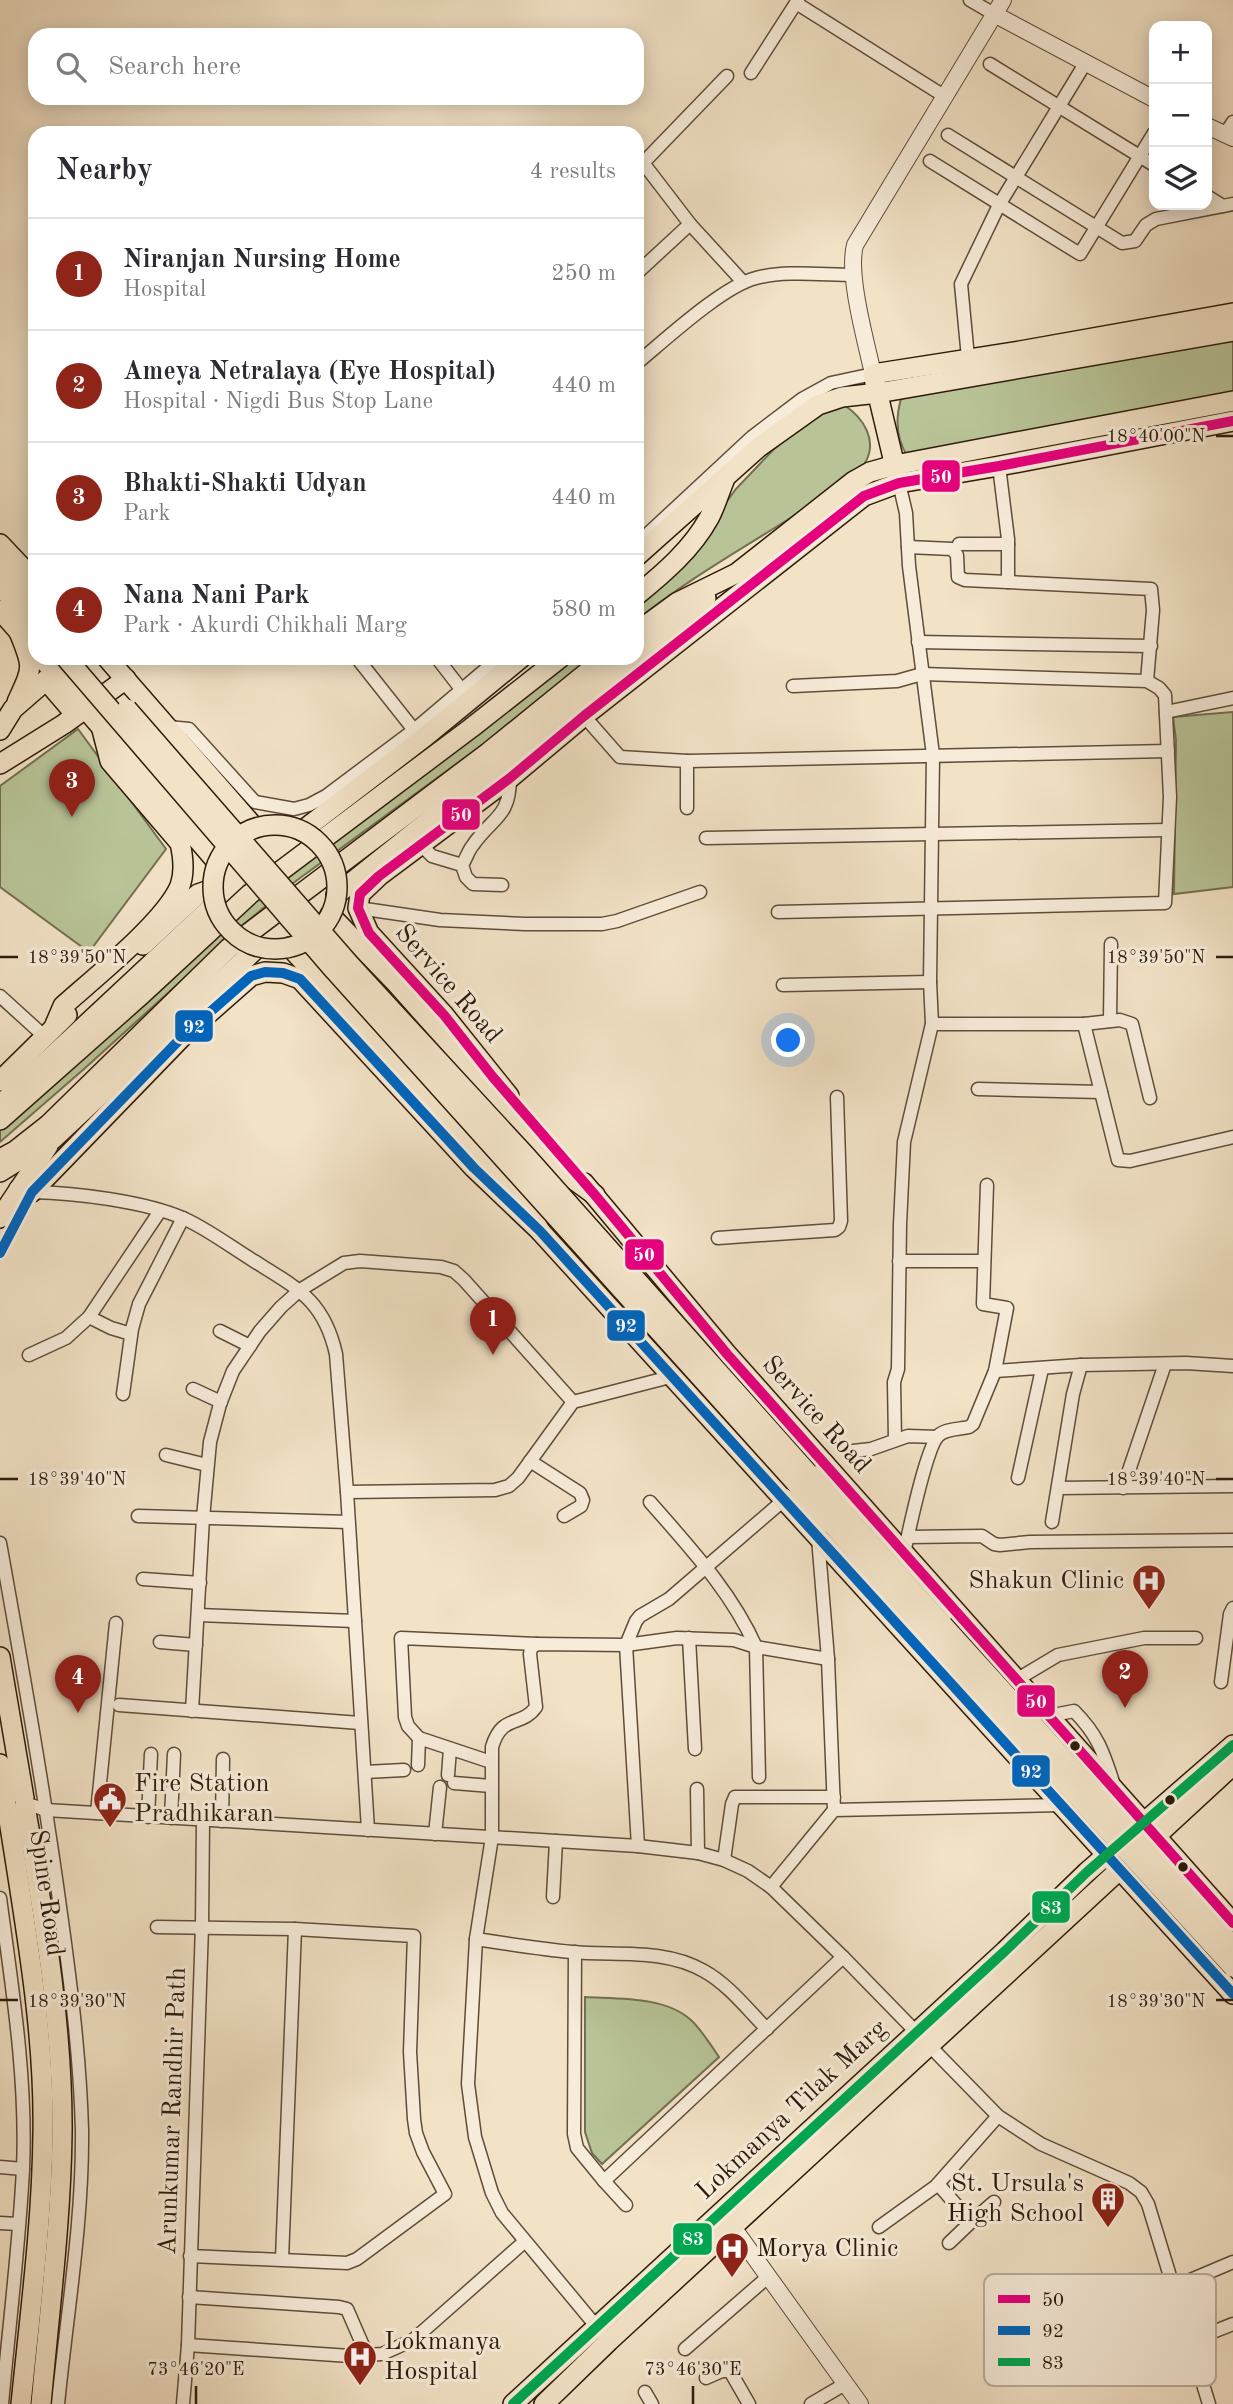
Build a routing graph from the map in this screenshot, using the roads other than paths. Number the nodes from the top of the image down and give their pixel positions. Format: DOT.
graph roads {
  1 [pos="970,0"];
  2 [pos="797,2"];
  3 [pos="998,7"];
  4 [pos="1086,62"];
  5 [pos="990,64"];
  6 [pos="751,73"];
  7 [pos="727,76"];
  8 [pos="944,96"];
  9 [pos="1149,96"];
  10 [pos="1059,107"];
  11 [pos="1212,127"];
  12 [pos="1230,132"];
  13 [pos="948,135"];
  14 [pos="1149,141"];
  15 [pos="644,155"];
  16 [pos="1140,156"];
  17 [pos="930,161"];
  18 [pos="1149,162"];
  19 [pos="644,164"];
  20 [pos="1017,177"];
  21 [pos="999,205"];
  22 [pos="1228,205"];
  23 [pos="690,224"];
  24 [pos="1097,226"];
  25 [pos="644,267"];
  26 [pos="854,275"];
  27 [pos="743,282"];
  28 [pos="1233,313"];
  29 [pos="1233,331"];
  30 [pos="644,357"];
  31 [pos="968,358"];
  32 [pos="873,373"];
  33 [pos="878,393"];
  34 [pos="1233,401"];
  35 [pos="1233,421"];
  36 [pos="999,466"];
  37 [pos="897,474"];
  38 [pos="725,477"];
  39 [pos="644,537"];
  40 [pos="0,544"];
  41 [pos="959,544"];
  42 [pos="1008,544"];
  43 [pos="908,547"];
  44 [pos="644,550"];
  45 [pos="0,567"];
  46 [pos="737,573"];
  47 [pos="28,574"];
  48 [pos="1008,582"];
  49 [pos="0,586"];
  50 [pos="644,589"];
  51 [pos="28,597"];
  52 [pos="0,610"];
  53 [pos="27,627"];
  54 [pos="644,627"];
  55 [pos="918,642"];
  56 [pos="1151,646"];
  57 [pos="644,648"];
  58 [pos="31,665"];
  59 [pos="88,665"];
  60 [pos="113,665"];
  61 [pos="363,665"];
  62 [pos="442,665"];
  63 [pos="490,665"];
  64 [pos="512,665"];
  65 [pos="551,665"];
  66 [pos="596,665"];
  67 [pos="623,665"];
  68 [pos="52,667"];
  69 [pos="922,674"];
  70 [pos="126,679"];
  71 [pos="1147,681"];
  72 [pos="793,686"];
  73 [pos="461,689"];
  74 [pos="1233,698"];
  75 [pos="13,709"];
  76 [pos="82,712"];
  77 [pos="1166,712"];
  78 [pos="584,716"];
  79 [pos="102,726"];
  80 [pos="168,727"];
  81 [pos="0,730"];
  82 [pos="420,733"];
  83 [pos="1168,751"];
  84 [pos="933,755"];
  85 [pos="2,760"];
  86 [pos="687,761"];
  87 [pos="510,778"];
  88 [pos="687,808"];
  89 [pos="255,828"];
  90 [pos="1168,830"];
  91 [pos="302,831"];
  92 [pos="932,834"];
  93 [pos="706,838"];
  94 [pos="421,845"];
  95 [pos="218,862"];
  96 [pos="462,865"];
  97 [pos="502,885"];
  98 [pos="700,892"];
  99 [pos="337,895"];
  100 [pos="214,897"];
  101 [pos="358,908"];
  102 [pos="932,909"];
  103 [pos="778,912"];
  104 [pos="330,915"];
  105 [pos="1111,944"];
  106 [pos="258,947"];
  107 [pos="290,947"];
  108 [pos="930,982"];
  109 [pos="783,985"];
  110 [pos="0,996"];
  111 [pos="1110,1021"];
  112 [pos="932,1024"];
  113 [pos="1084,1024"];
  114 [pos="49,1031"];
  115 [pos="0,1081"];
  116 [pos="978,1089"];
  117 [pos="1101,1092"];
  118 [pos="837,1097"];
  119 [pos="1150,1098"];
  120 [pos="0,1105"];
  121 [pos="0,1120"];
  122 [pos="1233,1137"];
  123 [pos="53,1139"];
  124 [pos="0,1159"];
  125 [pos="0,1172"];
  126 [pos="987,1185"];
  127 [pos="25,1191"];
  128 [pos="595,1195"];
  129 [pos="160,1211"];
  130 [pos="0,1218"];
  131 [pos="183,1219"];
  132 [pos="540,1231"];
  133 [pos="718,1238"];
  134 [pos="0,1254"];
  135 [pos="899,1261"];
  136 [pos="983,1261"];
  137 [pos="300,1290"];
  138 [pos="89,1317"];
  139 [pos="220,1331"];
  140 [pos="131,1334"];
  141 [pos="250,1346"];
  142 [pos="29,1355"];
  143 [pos="1165,1364"];
  144 [pos="1081,1365"];
  145 [pos="1233,1366"];
  146 [pos="1042,1369"];
  147 [pos="995,1371"];
  148 [pos="674,1376"];
  149 [pos="193,1389"];
  150 [pos="123,1394"];
  151 [pos="221,1402"];
  152 [pos="573,1402"];
  153 [pos="937,1437"];
  154 [pos="895,1440"];
  155 [pos="853,1451"];
  156 [pos="166,1455"];
  157 [pos="530,1461"];
  158 [pos="207,1465"];
  159 [pos="1018,1478"];
  160 [pos="803,1479"];
  161 [pos="1233,1486"];
  162 [pos="1058,1488"];
  163 [pos="1122,1488"];
  164 [pos="347,1492"];
  165 [pos="650,1502"];
  166 [pos="138,1516"];
  167 [pos="565,1516"];
  168 [pos="203,1518"];
  169 [pos="348,1522"];
  170 [pos="1052,1522"];
  171 [pos="846,1529"];
  172 [pos="817,1535"];
  173 [pos="1233,1540"];
  174 [pos="0,1543"];
  175 [pos="906,1545"];
  176 [pos="707,1567"];
  177 [pos="143,1579"];
  178 [pos="200,1583"];
  179 [pos="1233,1608"];
  180 [pos="198,1615"];
  181 [pos="355,1621"];
  182 [pos="116,1623"];
  183 [pos="937,1631"];
  184 [pos="689,1638"];
  185 [pos="1196,1638"];
  186 [pos="160,1642"];
  187 [pos="537,1644"];
  188 [pos="196,1645"];
  189 [pos="626,1645"];
  190 [pos="756,1647"];
  191 [pos="0,1657"];
  192 [pos="828,1659"];
  193 [pos="1233,1672"];
  194 [pos="1016,1680"];
  195 [pos="119,1705"];
  196 [pos="192,1711"];
  197 [pos="360,1723"];
  198 [pos="419,1738"];
  199 [pos="1233,1745"];
  200 [pos="450,1749"];
  201 [pos="695,1749"];
  202 [pos="151,1754"];
  203 [pos="174,1754"];
  204 [pos="223,1759"];
  205 [pos="491,1762"];
  206 [pos="0,1764"];
  207 [pos="418,1765"];
  208 [pos="1233,1765"];
  209 [pos="404,1770"];
  210 [pos="365,1772"];
  211 [pos="759,1777"];
  212 [pos="491,1786"];
  213 [pos="440,1787"];
  214 [pos="697,1789"];
  215 [pos="13,1803"];
  216 [pos="834,1804"];
  217 [pos="1061,1805"];
  218 [pos="46,1810"];
  219 [pos="97,1813"];
  220 [pos="148,1817"];
  221 [pos="171,1818"];
  222 [pos="203,1821"];
  223 [pos="222,1821"];
  224 [pos="368,1830"];
  225 [pos="1148,1830"];
  226 [pos="435,1834"];
  227 [pos="492,1837"];
  228 [pos="556,1841"];
  229 [pos="638,1846"];
  230 [pos="698,1853"];
  231 [pos="724,1860"];
  232 [pos="1113,1861"];
  233 [pos="771,1888"];
  234 [pos="553,1897"];
  235 [pos="0,1898"];
  236 [pos="1,1914"];
  237 [pos="1233,1923"];
  238 [pos="202,1926"];
  239 [pos="157,1927"];
  240 [pos="295,1929"];
  241 [pos="476,1939"];
  242 [pos="1233,1945"];
  243 [pos="575,1952"];
  244 [pos="843,1957"];
  245 [pos="1233,1967"];
  246 [pos="1233,1994"];
  247 [pos="766,2029"];
  248 [pos="921,2039"];
  249 [pos="998,2116"];
  250 [pos="0,2167"];
  251 [pos="23,2169"];
  252 [pos="604,2181"];
  253 [pos="938,2184"];
  254 [pos="994,2202"];
  255 [pos="626,2205"];
  256 [pos="727,2218"];
  257 [pos="971,2221"];
  258 [pos="0,2222"];
  259 [pos="18,2224"];
  260 [pos="879,2227"];
  261 [pos="524,2242"];
  262 [pos="949,2243"];
  263 [pos="190,2256"];
  264 [pos="282,2259"];
  265 [pos="1233,2262"];
  266 [pos="1170,2274"];
  267 [pos="1205,2274"];
  268 [pos="769,2276"];
  269 [pos="6,2284"];
  270 [pos="189,2297"];
  271 [pos="1233,2324"];
  272 [pos="1216,2331"];
  273 [pos="602,2334"];
  274 [pos="188,2345"];
  275 [pos="685,2349"];
  276 [pos="367,2355"];
  277 [pos="706,2378"];
  278 [pos="845,2385"];
  279 [pos="1204,2386"];
  280 [pos="645,2392"];
  281 [pos="2,2404"];
  282 [pos="21,2404"];
  283 [pos="41,2404"];
  284 [pos="58,2404"];
  285 [pos="183,2404"];
  286 [pos="513,2404"];
  287 [pos="544,2404"];
  288 [pos="652,2404"];
  289 [pos="749,2404"];
  290 [pos="811,2404"];
  291 [pos="860,2404"];
  292 [pos="1209,2404"];
  1 -- 3 [label="street"];
  2 -- 6 [label="street"];
  2 -- 8 [label="street"];
  3 -- 4 [label="street"];
  3 -- 8 [label="street"];
  4 -- 9 [label="street"];
  4 -- 10 [label="street"];
  5 -- 10 [label="street"];
  7 -- 15 [label="street"];
  8 -- 26 [label="street"];
  10 -- 16 [label="street"];
  10 -- 20 [label="street"];
  11 -- 12 [label="street"];
  13 -- 20 [label="street"];
  14 -- 16 [label="street"];
  16 -- 18 [label="street"];
  16 -- 24 [label="street"];
  17 -- 21 [label="street"];
  19 -- 23 [label="street"];
  20 -- 21 [label="street"];
  20 -- 24 [label="street"];
  21 -- 24 [label="street"];
  21 -- 31 [label="street"];
  22 -- 24 [label="street"];
  23 -- 25 [label="street"];
  23 -- 27 [label="street"];
  26 -- 27 [label="street"];
  26 -- 32 [label="street"];
  27 -- 30 [label="street"];
  28 -- 31 [label="main road"];
  29 -- 33 [label="main road"];
  31 -- 32 [label="main road"];
  32 -- 33 [label="main road"];
  32 -- 39 [label="street"];
  33 -- 37 [label="main road"];
  33 -- 38 [label="main road"];
  34 -- 37 [label="main road"];
  35 -- 36 [label="main road"];
  36 -- 37 [label="main road"];
  36 -- 42 [label="street"];
  37 -- 43 [label="street"];
  37 -- 46 [label="main road"];
  37 -- 78 [label="main road"];
  38 -- 44 [label="main road"];
  38 -- 50 [label="main road"];
  40 -- 47 [label="main road"];
  41 -- 42 [label="street"];
  42 -- 48 [label="street"];
  43 -- 48 [label="street"];
  43 -- 55 [label="street"];
  45 -- 51 [label="main road"];
  46 -- 54 [label="main road"];
  46 -- 57 [label="main road"];
  48 -- 56 [label="street"];
  49 -- 53 [label="main road"];
  52 -- 53 [label="main road"];
  55 -- 56 [label="street"];
  55 -- 69 [label="street"];
  56 -- 71 [label="street"];
  58 -- 75 [label="main road"];
  59 -- 160 [label="main road, bridge"];
  60 -- 70 [label="main road"];
  61 -- 82 [label="street"];
  62 -- 73 [label="street"];
  63 -- 73 [label="street"];
  64 -- 82 [label="main road"];
  65 -- 121 [label="main road"];
  66 -- 124 [label="main road"];
  67 -- 99 [label="main road"];
  68 -- 75 [label="main road"];
  68 -- 76 [label="main road"];
  68 -- 160 [label="main road, bridge"];
  69 -- 71 [label="street"];
  69 -- 72 [label="street"];
  69 -- 84 [label="street"];
  70 -- 76 [label="main road"];
  70 -- 80 [label="main road"];
  71 -- 77 [label="street"];
  73 -- 82 [label="street"];
  74 -- 77 [label="street"];
  75 -- 81 [label="main road"];
  76 -- 79 [label="main road"];
  76 -- 85 [label="main road"];
  77 -- 83 [label="street"];
  78 -- 86 [label="street"];
  78 -- 87 [label="main road"];
  79 -- 95 [label="main road"];
  79 -- 114 [label="main road"];
  80 -- 82 [label="street"];
  80 -- 89 [label="main road"];
  82 -- 91 [label="main road"];
  83 -- 84 [label="street"];
  83 -- 90 [label="street"];
  84 -- 86 [label="street"];
  84 -- 92 [label="street"];
  86 -- 88 [label="street"];
  87 -- 94 [label="main road"];
  87 -- 96 [label="street"];
  89 -- 91 [label="main road, bridge"];
  89 -- 95 [label="main road, bridge"];
  90 -- 92 [label="street"];
  90 -- 102 [label="street"];
  91 -- 99 [label="main road, bridge"];
  92 -- 93 [label="street"];
  92 -- 102 [label="street"];
  94 -- 96 [label="street"];
  94 -- 101 [label="main road"];
  95 -- 100 [label="main road, bridge"];
  96 -- 97 [label="street"];
  98 -- 101 [label="street"];
  99 -- 104 [label="main road, bridge"];
  100 -- 106 [label="main road, bridge"];
  100 -- 114 [label="main road"];
  100 -- 120 [label="main road"];
  101 -- 128 [label="main road, Service Road"];
  102 -- 103 [label="street"];
  102 -- 108 [label="street"];
  104 -- 107 [label="main road, bridge"];
  104 -- 128 [label="main road"];
  105 -- 111 [label="street"];
  106 -- 107 [label="main road, bridge"];
  106 -- 123 [label="main road"];
  107 -- 132 [label="main road"];
  108 -- 109 [label="street"];
  108 -- 112 [label="street"];
  110 -- 114 [label="street"];
  111 -- 113 [label="street"];
  111 -- 119 [label="street"];
  112 -- 113 [label="street"];
  112 -- 135 [label="street"];
  113 -- 117 [label="street"];
  114 -- 115 [label="main road"];
  116 -- 117 [label="street"];
  117 -- 122 [label="street"];
  118 -- 133 [label="street"];
  123 -- 125 [label="main road"];
  123 -- 127 [label="main road"];
  126 -- 136 [label="street"];
  127 -- 129 [label="street"];
  127 -- 130 [label="main road"];
  127 -- 132 [label="main road"];
  127 -- 134 [label="street"];
  128 -- 160 [label="main road, Service Road"];
  129 -- 131 [label="street"];
  129 -- 138 [label="street"];
  131 -- 137 [label="street"];
  131 -- 140 [label="street"];
  132 -- 148 [label="main road"];
  135 -- 136 [label="street"];
  135 -- 154 [label="street"];
  136 -- 147 [label="street"];
  137 -- 141 [label="street"];
  137 -- 152 [label="street"];
  137 -- 164 [label="street"];
  138 -- 140 [label="street"];
  138 -- 142 [label="street"];
  139 -- 141 [label="street"];
  140 -- 150 [label="street"];
  141 -- 151 [label="street"];
  143 -- 144 [label="street"];
  143 -- 145 [label="street"];
  143 -- 163 [label="street"];
  144 -- 146 [label="street"];
  144 -- 162 [label="street"];
  146 -- 147 [label="street"];
  146 -- 159 [label="street"];
  147 -- 153 [label="street"];
  148 -- 152 [label="street"];
  148 -- 160 [label="main road"];
  149 -- 151 [label="street"];
  151 -- 158 [label="street"];
  152 -- 157 [label="street"];
  153 -- 154 [label="street"];
  153 -- 175 [label="street"];
  154 -- 155 [label="street"];
  156 -- 158 [label="street"];
  157 -- 164 [label="street"];
  157 -- 167 [label="street"];
  158 -- 168 [label="street"];
  160 -- 171 [label="main road"];
  160 -- 171 [label="main road"];
  160 -- 172 [label="main road"];
  160 -- 175 [label="main road, Service Road"];
  160 -- 176 [label="street"];
  161 -- 163 [label="street"];
  162 -- 163 [label="street"];
  162 -- 170 [label="street"];
  164 -- 169 [label="street"];
  165 -- 176 [label="street"];
  166 -- 168 [label="street"];
  168 -- 169 [label="street"];
  168 -- 178 [label="street"];
  169 -- 181 [label="street"];
  171 -- 183 [label="main road"];
  172 -- 192 [label="street"];
  172 -- 217 [label="main road"];
  173 -- 175 [label="street"];
  174 -- 218 [label="street"];
  175 -- 194 [label="main road, Service Road"];
  176 -- 189 [label="street"];
  176 -- 190 [label="street"];
  177 -- 178 [label="street"];
  178 -- 180 [label="street"];
  179 -- 193 [label="street"];
  180 -- 181 [label="street"];
  180 -- 188 [label="street"];
  181 -- 197 [label="street"];
  182 -- 219 [label="street"];
  183 -- 242 [label="main road, bridge"];
  183 -- 245 [label="main road, bridge"];
  184 -- 189 [label="street"];
  184 -- 190 [label="street"];
  184 -- 201 [label="street"];
  185 -- 194 [label="street"];
  186 -- 188 [label="street"];
  187 -- 189 [label="street"];
  187 -- 198 [label="street"];
  187 -- 205 [label="street"];
  188 -- 196 [label="street"];
  189 -- 229 [label="street"];
  190 -- 192 [label="street"];
  190 -- 211 [label="street"];
  191 -- 215 [label="main road"];
  192 -- 216 [label="street"];
  194 -- 225 [label="main road, Service Road"];
  195 -- 196 [label="street"];
  196 -- 197 [label="street"];
  197 -- 210 [label="street"];
  198 -- 200 [label="street"];
  198 -- 207 [label="street"];
  199 -- 225 [label="main road"];
  200 -- 205 [label="street"];
  200 -- 212 [label="street"];
  202 -- 220 [label="street"];
  203 -- 221 [label="street"];
  204 -- 223 [label="street"];
  205 -- 212 [label="street"];
  206 -- 215 [label="main road"];
  208 -- 225 [label="main road"];
  209 -- 210 [label="street"];
  210 -- 224 [label="street"];
  212 -- 227 [label="street"];
  213 -- 226 [label="street"];
  214 -- 230 [label="street"];
  215 -- 218 [label="street"];
  215 -- 282 [label="main road, Spine Road"];
  215 -- 283 [label="main road"];
  216 -- 217 [label="street"];
  216 -- 231 [label="street"];
  216 -- 233 [label="street"];
  217 -- 232 [label="main road"];
  218 -- 219 [label="street"];
  218 -- 284 [label="street"];
  219 -- 220 [label="street"];
  220 -- 221 [label="street"];
  221 -- 222 [label="street"];
  222 -- 223 [label="street"];
  222 -- 238 [label="street, Arunkumar Randhir Path"];
  223 -- 224 [label="street"];
  224 -- 226 [label="street"];
  225 -- 232 [label="main road, Lokmanya Tilak Marg"];
  225 -- 237 [label="main road, Service Road"];
  226 -- 227 [label="street"];
  227 -- 228 [label="street"];
  227 -- 241 [label="street"];
  228 -- 229 [label="street"];
  228 -- 234 [label="street"];
  229 -- 230 [label="street"];
  230 -- 231 [label="street"];
  231 -- 233 [label="street"];
  232 -- 246 [label="main road"];
  232 -- 248 [label="main road, Lokmanya Tilak Marg"];
  233 -- 244 [label="street"];
  235 -- 236 [label="street"];
  236 -- 251 [label="street"];
  238 -- 239 [label="street"];
  238 -- 240 [label="street"];
  238 -- 263 [label="street, Arunkumar Randhir Path"];
  240 -- 264 [label="street"];
  240 -- 264 [label="street"];
  241 -- 243 [label="street"];
  241 -- 261 [label="street"];
  243 -- 247 [label="street"];
  243 -- 252 [label="street"];
  244 -- 247 [label="street"];
  244 -- 248 [label="street"];
  247 -- 252 [label="street"];
  248 -- 249 [label="street"];
  248 -- 256 [label="main road, Lokmanya Tilak Marg"];
  249 -- 253 [label="street"];
  249 -- 266 [label="street"];
  250 -- 251 [label="street"];
  251 -- 259 [label="street"];
  252 -- 255 [label="street"];
  253 -- 257 [label="street"];
  253 -- 260 [label="street"];
  254 -- 257 [label="street"];
  256 -- 268 [label="street"];
  256 -- 273 [label="main road, Lokmanya Tilak Marg"];
  257 -- 262 [label="street"];
  258 -- 259 [label="street"];
  259 -- 269 [label="street"];
  261 -- 273 [label="street"];
  261 -- 276 [label="street"];
  263 -- 264 [label="street"];
  263 -- 270 [label="street, Arunkumar Randhir Path"];
  265 -- 267 [label="street"];
  268 -- 275 [label="street"];
  268 -- 278 [label="street"];
  269 -- 281 [label="street"];
  270 -- 274 [label="street, Arunkumar Randhir Path"];
  270 -- 276 [label="street"];
  271 -- 272 [label="street"];
  273 -- 286 [label="main road, Lokmanya Tilak Marg"];
  273 -- 287 [label="main road, Lokmanya Tilak Marg"];
  274 -- 276 [label="street"];
  274 -- 285 [label="street, Arunkumar Randhir Path"];
  277 -- 289 [label="street"];
  278 -- 290 [label="street"];
  278 -- 291 [label="street"];
  279 -- 292 [label="street"];
  280 -- 288 [label="street"];
}
